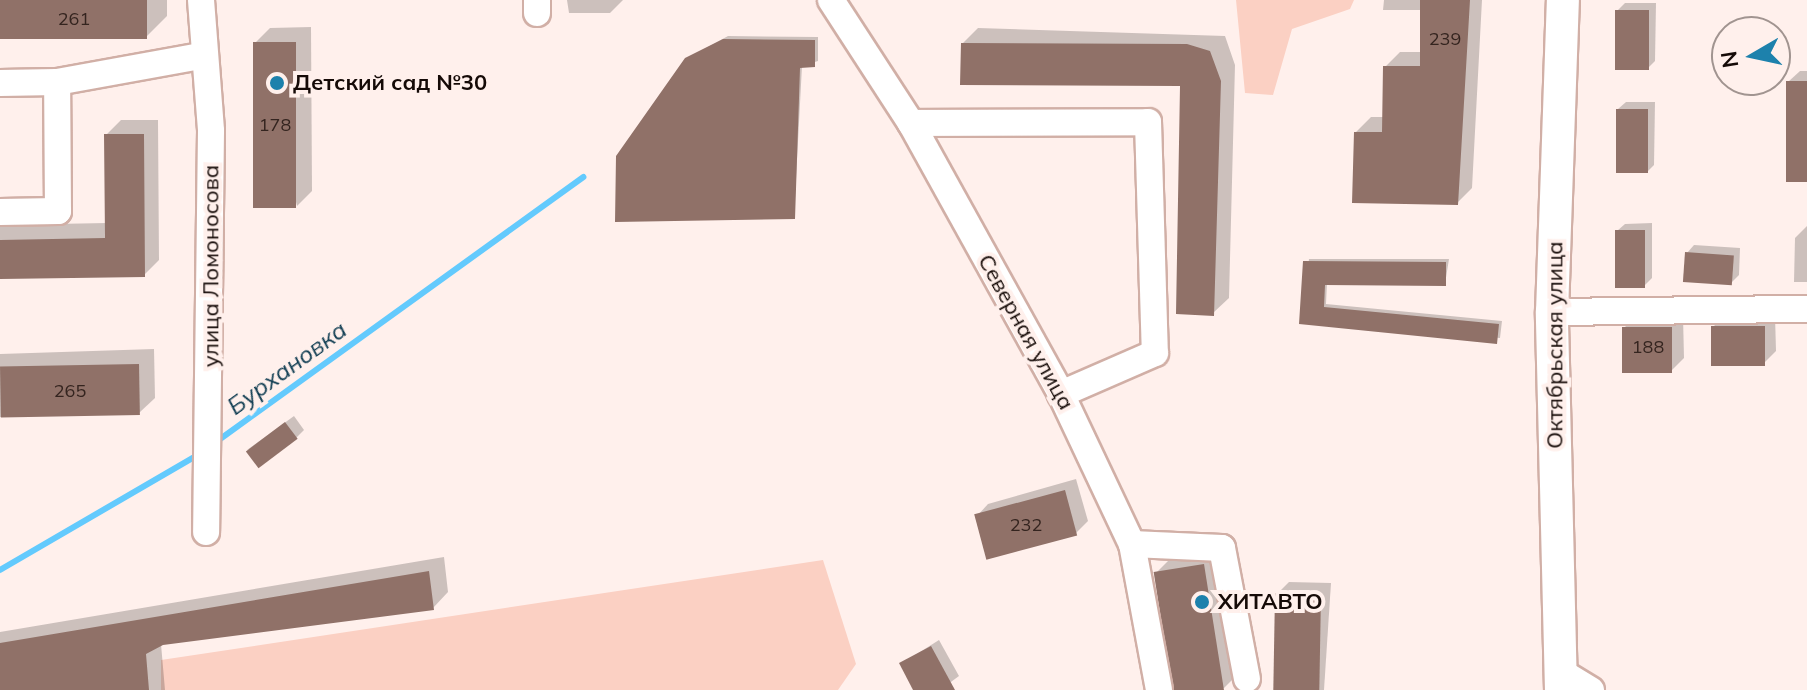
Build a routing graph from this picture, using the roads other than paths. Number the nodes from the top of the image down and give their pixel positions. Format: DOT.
graph roads {
  1 [pos="201,0"];
  2 [pos="831,0"];
  3 [pos="1563,0"];
  4 [pos="205,55"];
  5 [pos="57,82"];
  6 [pos="0,83"];
  7 [pos="911,123"];
  8 [pos="0,212"];
  9 [pos="1807,309"];
  10 [pos="1552,312"];
  11 [pos="1061,394"];
  12 [pos="206,532"];
  13 [pos="1132,544"];
  14 [pos="1247,679"];
  15 [pos="1561,681"];
  16 [pos="1159,690"];
  17 [pos="1591,690"];
  1 -- 4 [label="street, улица Ломоносова"];
  2 -- 7 [label="street, Северная улица"];
  3 -- 10 [label="main road, Октябрьская улица"];
  4 -- 5 [label="street"];
  4 -- 12 [label="street, улица Ломоносова"];
  5 -- 6 [label="street"];
  5 -- 8 [label="street"];
  7 -- 11 [label="street, Северная улица"];
  7 -- 11 [label="street"];
  9 -- 10 [label="street"];
  10 -- 15 [label="main road, Октябрьская улица"];
  11 -- 13 [label="street, Северная улица"];
  13 -- 14 [label="street"];
  13 -- 16 [label="street, Северная улица"];
  15 -- 17 [label="street"];
}
